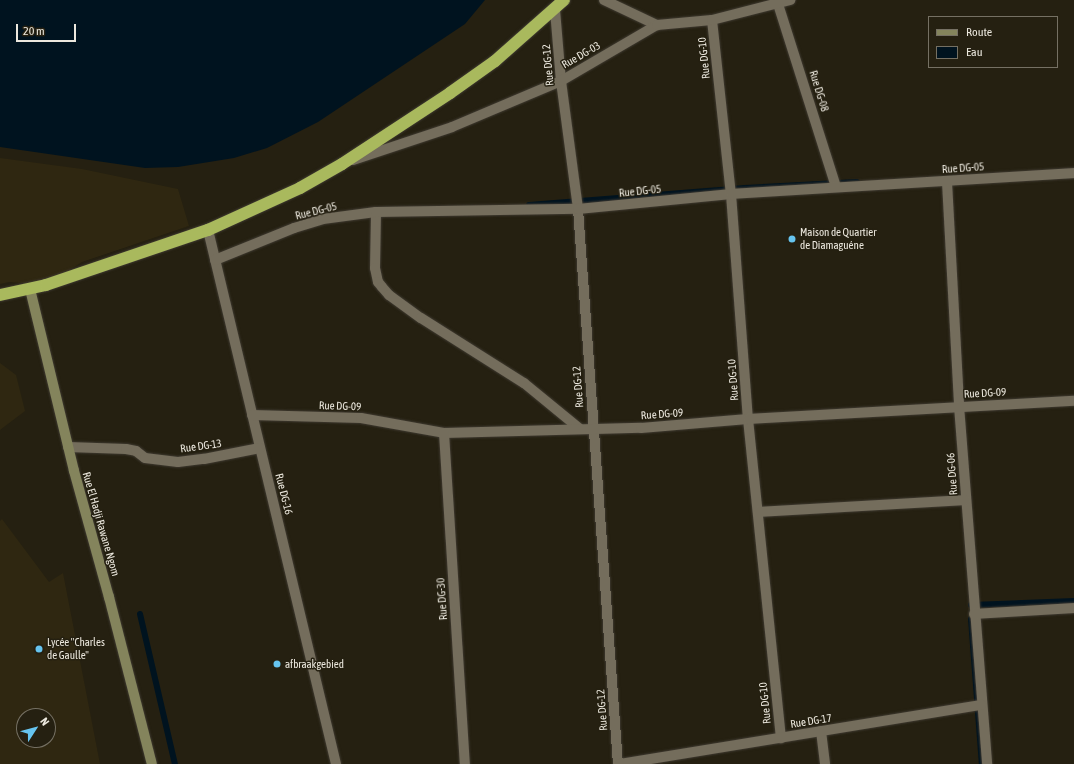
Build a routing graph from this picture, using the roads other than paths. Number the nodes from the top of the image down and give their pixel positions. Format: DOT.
graph roads {
  1 [pos="564,0"];
  2 [pos="604,0"];
  3 [pos="790,0"];
  4 [pos="778,4"];
  5 [pos="555,10"];
  6 [pos="712,20"];
  7 [pos="657,25"];
  8 [pos="561,80"];
  9 [pos="342,164"];
  10 [pos="1074,173"];
  11 [pos="946,182"];
  12 [pos="836,187"];
  13 [pos="731,194"];
  14 [pos="578,209"];
  15 [pos="376,212"];
  16 [pos="208,230"];
  17 [pos="215,260"];
  18 [pos="30,289"];
  19 [pos="0,296"];
  20 [pos="1074,401"];
  21 [pos="959,406"];
  22 [pos="252,415"];
  23 [pos="748,419"];
  24 [pos="593,429"];
  25 [pos="580,430"];
  26 [pos="444,433"];
  27 [pos="68,447"];
  28 [pos="260,448"];
  29 [pos="966,500"];
  30 [pos="758,512"];
  31 [pos="1074,608"];
  32 [pos="974,614"];
  33 [pos="981,705"];
  34 [pos="822,731"];
  35 [pos="781,738"];
  36 [pos="152,764"];
  37 [pos="336,764"];
  38 [pos="465,764"];
  39 [pos="619,764"];
  40 [pos="825,764"];
  41 [pos="987,764"];
  1 -- 5 [label="highway"];
  2 -- 7 [label="street"];
  3 -- 4 [label="street, Rue DG-03"];
  4 -- 6 [label="street, Rue DG-03"];
  4 -- 12 [label="street, Rue DG-08"];
  5 -- 8 [label="street, Rue DG-12"];
  5 -- 9 [label="highway"];
  6 -- 7 [label="street, Rue DG-03"];
  6 -- 13 [label="street, Rue DG-10"];
  7 -- 8 [label="street, Rue DG-03"];
  8 -- 9 [label="street, Rue DG-03"];
  8 -- 14 [label="street, Rue DG-12"];
  9 -- 16 [label="highway"];
  10 -- 11 [label="street, Rue DG-05"];
  11 -- 12 [label="street, Rue DG-05"];
  11 -- 21 [label="street, Rue DG-06"];
  12 -- 13 [label="street, Rue DG-05"];
  13 -- 14 [label="street, Rue DG-05"];
  13 -- 23 [label="street, Rue DG-10"];
  14 -- 15 [label="street, Rue DG-05"];
  14 -- 24 [label="street, Rue DG-12"];
  15 -- 17 [label="street, Rue DG-05"];
  15 -- 25 [label="street"];
  16 -- 17 [label="street, Rue DG-16"];
  16 -- 18 [label="highway"];
  17 -- 22 [label="street, Rue DG-16"];
  18 -- 19 [label="highway"];
  18 -- 27 [label="street, Rue El Hadji Rawane Ngom"];
  20 -- 21 [label="street, Rue DG-09"];
  21 -- 23 [label="street, Rue DG-09"];
  21 -- 29 [label="street, Rue DG-06"];
  22 -- 26 [label="street, Rue DG-09"];
  22 -- 28 [label="street, Rue DG-16"];
  23 -- 24 [label="street, Rue DG-09"];
  23 -- 30 [label="street, Rue DG-10"];
  24 -- 25 [label="street, Rue DG-09"];
  24 -- 39 [label="street, Rue DG-12"];
  25 -- 26 [label="street, Rue DG-09"];
  26 -- 38 [label="street, Rue DG-30"];
  27 -- 28 [label="street, Rue DG-13"];
  27 -- 36 [label="street, Rue El Hadji Rawane Ngom"];
  28 -- 37 [label="street, Rue DG-16"];
  29 -- 30 [label="street"];
  29 -- 32 [label="street, Rue DG-06"];
  30 -- 35 [label="street, Rue DG-10"];
  31 -- 32 [label="street"];
  32 -- 33 [label="street, Rue DG-06"];
  33 -- 34 [label="street, Rue DG-17"];
  33 -- 41 [label="street, Rue DG-06"];
  34 -- 35 [label="street, Rue DG-17"];
  34 -- 40 [label="street"];
  35 -- 39 [label="street, Rue DG-17"];
}
